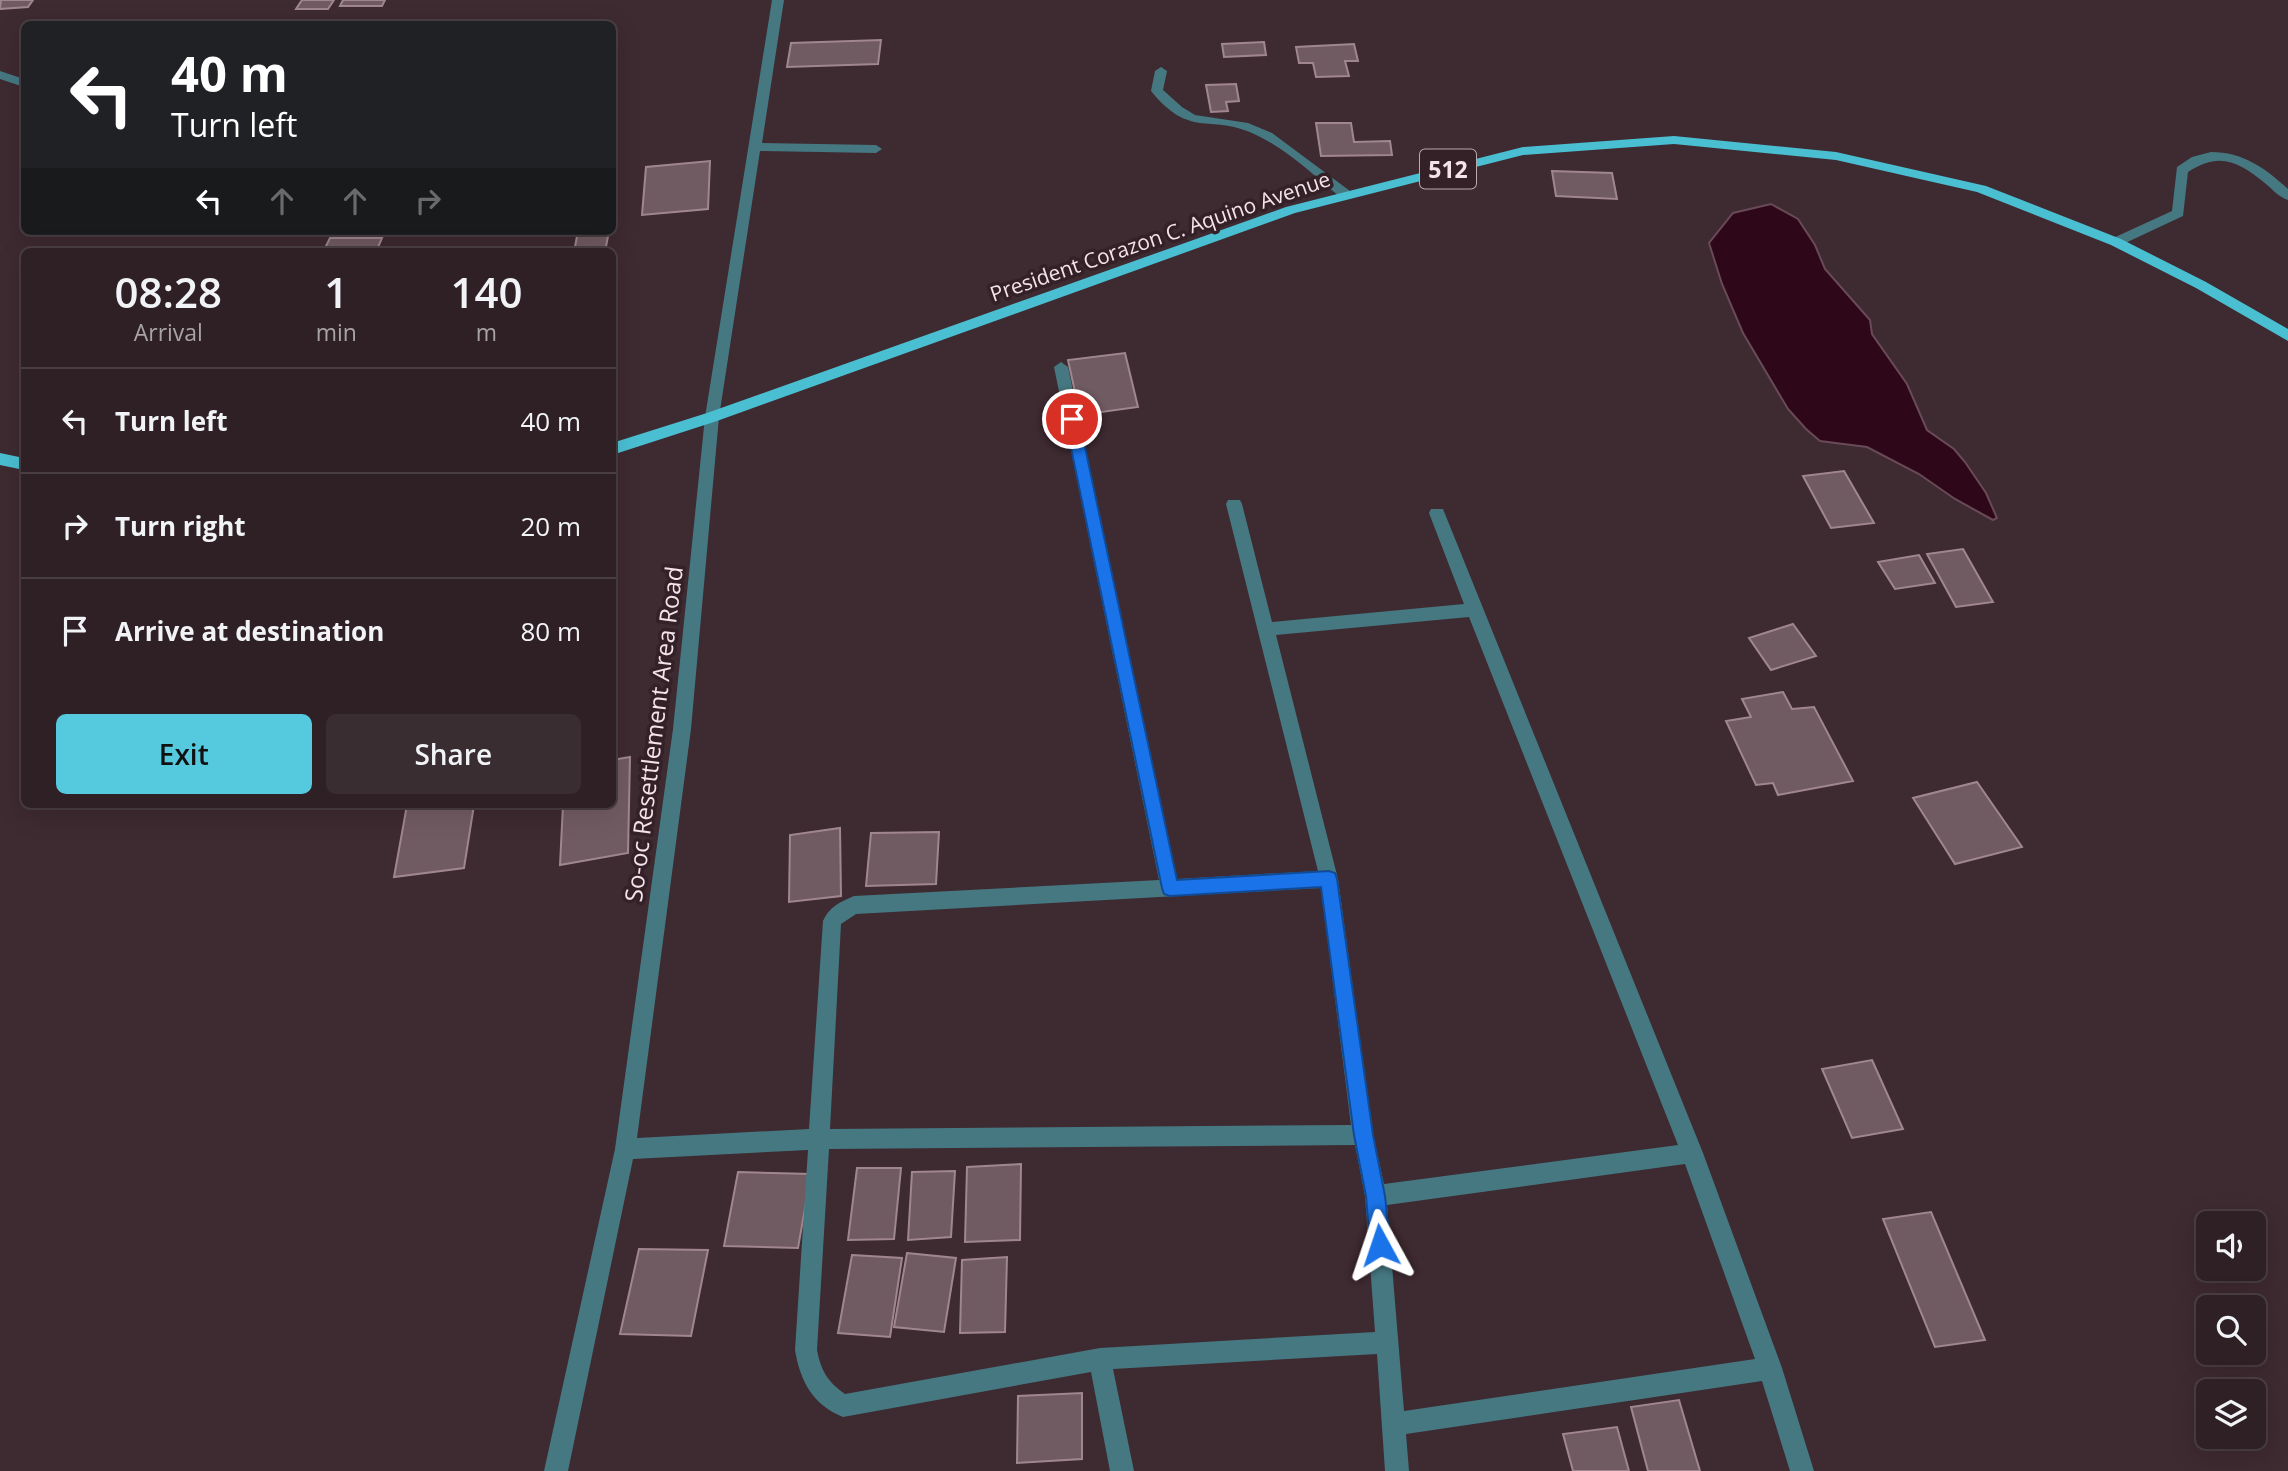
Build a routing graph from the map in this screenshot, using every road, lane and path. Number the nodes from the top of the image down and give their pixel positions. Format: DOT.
graph roads {
  1 [pos="778,0"];
  2 [pos="1161,71"];
  3 [pos="0,75"];
  4 [pos="21,82"];
  5 [pos="754,147"];
  6 [pos="876,149"];
  7 [pos="1345,194"];
  8 [pos="2288,196"];
  9 [pos="2116,242"];
  10 [pos="2288,336"];
  11 [pos="1061,367"];
  12 [pos="712,417"];
  13 [pos="616,448"];
  14 [pos="0,459"];
  15 [pos="21,463"];
  16 [pos="1234,504"];
  17 [pos="1437,513"];
  18 [pos="1473,610"];
  19 [pos="1265,629"];
  20 [pos="1329,879"];
  21 [pos="1170,888"];
  22 [pos="1363,1135"];
  23 [pos="817,1139"];
  24 [pos="625,1149"];
  25 [pos="1693,1153"];
  26 [pos="1376,1196"];
  27 [pos="1388,1342"];
  28 [pos="1100,1359"];
  29 [pos="1771,1368"];
  30 [pos="1395,1424"];
  31 [pos="556,1471"];
  32 [pos="1122,1471"];
  33 [pos="1397,1471"];
  34 [pos="1802,1471"];
  1 -- 5 [label="street, So-oc Resettlement Area Road"];
  2 -- 7 [label="street"];
  3 -- 4 [label="street"];
  5 -- 6 [label="street"];
  5 -- 12 [label="street, So-oc Resettlement Area Road"];
  7 -- 9 [label="main road, President Corazon C. Aquino Avenue / 512"];
  7 -- 12 [label="main road, President Corazon C. Aquino Avenue / 512"];
  8 -- 9 [label="street"];
  9 -- 10 [label="main road, President Corazon C. Aquino Avenue / 512"];
  11 -- 21 [label="street"];
  12 -- 13 [label="main road, President Corazon C. Aquino Avenue / 512"];
  12 -- 24 [label="street, So-oc Resettlement Area Road"];
  14 -- 15 [label="main road"];
  16 -- 19 [label="street"];
  17 -- 18 [label="street"];
  18 -- 19 [label="street"];
  18 -- 25 [label="street"];
  19 -- 20 [label="street"];
  20 -- 21 [label="street"];
  20 -- 22 [label="street"];
  21 -- 23 [label="street"];
  22 -- 23 [label="street"];
  22 -- 26 [label="street"];
  23 -- 24 [label="street"];
  23 -- 28 [label="street"];
  24 -- 31 [label="street, So-oc Resettlement Area Road"];
  25 -- 26 [label="street"];
  25 -- 29 [label="street"];
  26 -- 27 [label="street"];
  27 -- 28 [label="street"];
  27 -- 30 [label="street"];
  28 -- 32 [label="street"];
  29 -- 30 [label="street"];
  29 -- 34 [label="street"];
  30 -- 33 [label="street"];
}
